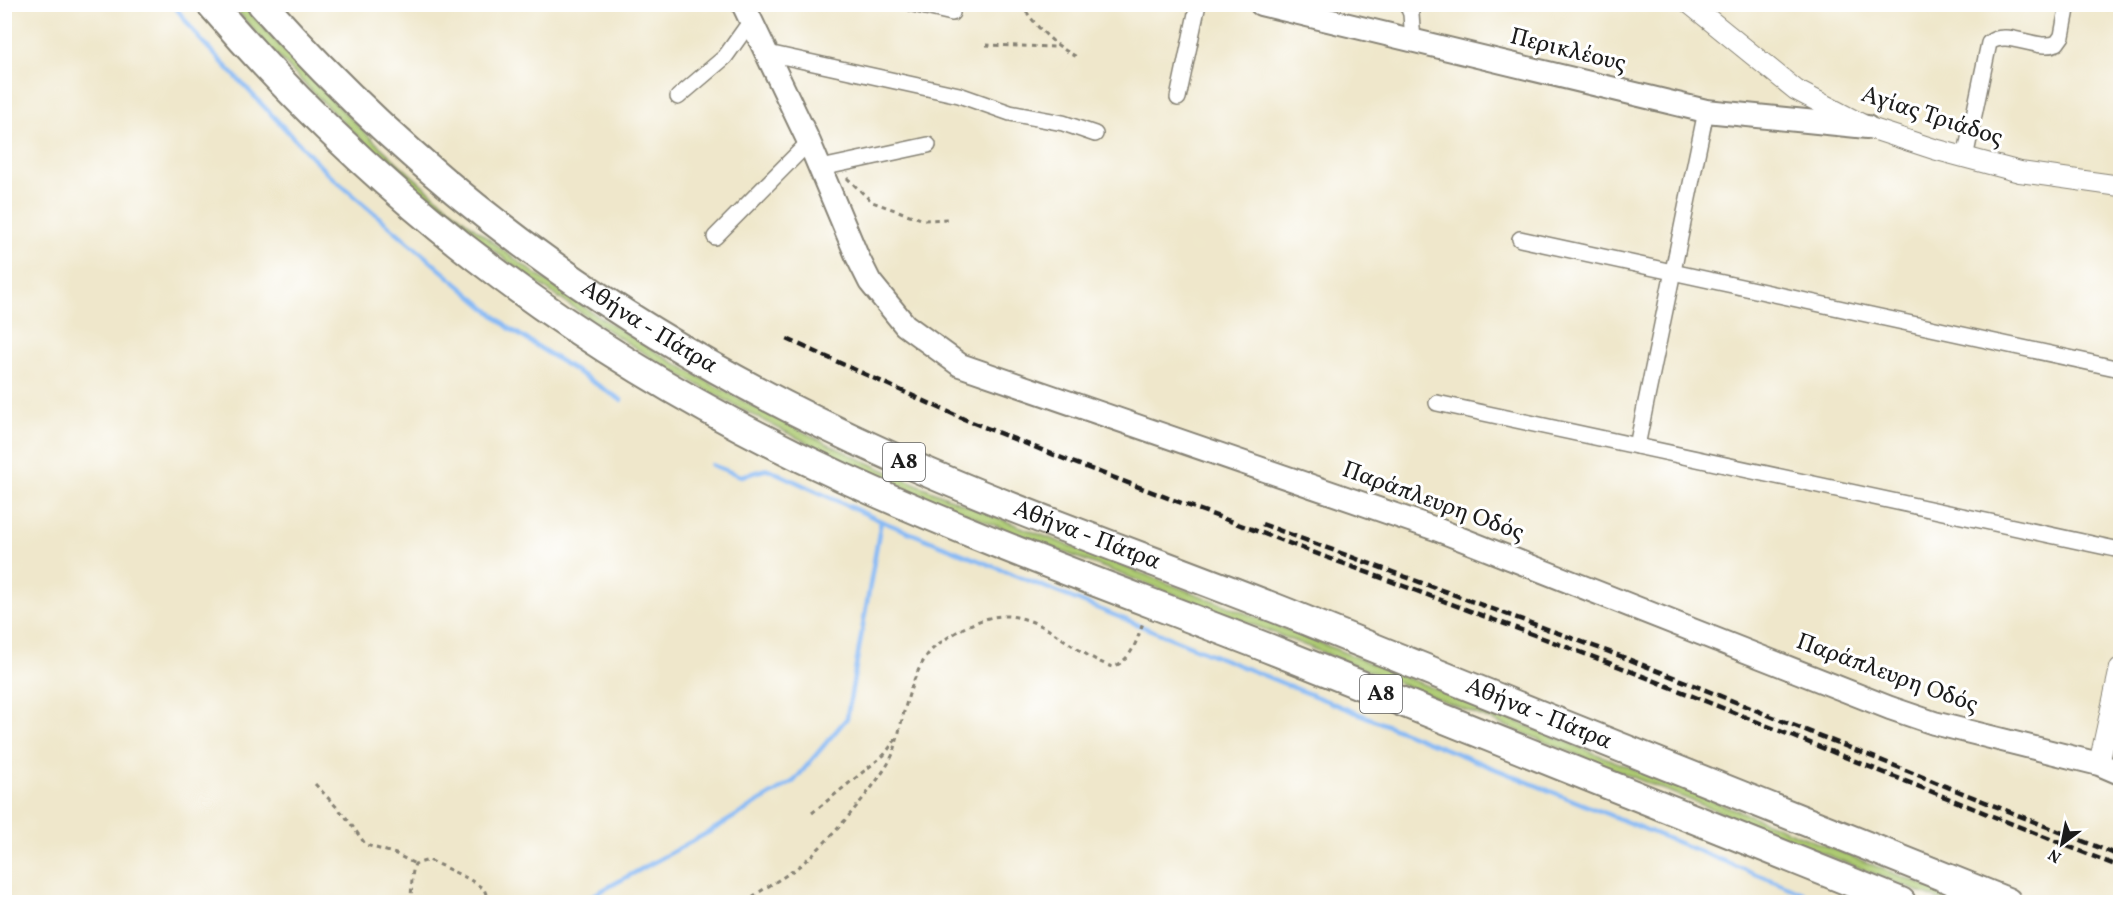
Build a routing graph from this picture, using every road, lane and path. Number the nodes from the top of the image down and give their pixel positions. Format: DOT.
graph roads {
  1 [pos="211,4"];
  2 [pos="262,4"];
  3 [pos="913,4"];
  4 [pos="1021,4"];
  5 [pos="1198,4"];
  6 [pos="1261,4"];
  7 [pos="1407,4"];
  8 [pos="1690,4"];
  9 [pos="2068,4"];
  10 [pos="746,13"];
  11 [pos="952,13"];
  12 [pos="1413,41"];
  13 [pos="986,45"];
  14 [pos="1058,47"];
  15 [pos="768,53"];
  16 [pos="1079,58"];
  17 [pos="678,97"];
  18 [pos="1178,98"];
  19 [pos="1706,111"];
  20 [pos="1867,127"];
  21 [pos="1095,134"];
  22 [pos="809,142"];
  23 [pos="928,145"];
  24 [pos="1965,158"];
  25 [pos="827,167"];
  26 [pos="2121,186"];
  27 [pos="949,219"];
  28 [pos="715,237"];
  29 [pos="1520,239"];
  30 [pos="1672,273"];
  31 [pos="2121,369"];
  32 [pos="1437,403"];
  33 [pos="1637,446"];
  34 [pos="2121,550"];
  35 [pos="1143,622"];
  36 [pos="2121,668"];
  37 [pos="897,738"];
  38 [pos="2099,764"];
  39 [pos="2121,773"];
  40 [pos="315,784"];
  41 [pos="812,813"];
  42 [pos="415,864"];
  43 [pos="410,903"];
  44 [pos="489,903"];
  45 [pos="745,903"];
  46 [pos="1901,903"];
  47 [pos="2007,903"];
  1 -- 46 [label="highway, Αθήνα - Πάτρα / Α8"];
  2 -- 47 [label="highway, Αθήνα - Πάτρα / Α8"];
  3 -- 11 [label="street"];
  4 -- 14 [label="path"];
  5 -- 18 [label="street"];
  6 -- 12 [label="main road, Περικλέους"];
  7 -- 12 [label="street"];
  8 -- 20 [label="street, Αγίας Τριάδος"];
  9 -- 24 [label="street"];
  10 -- 15 [label="main road, Παράπλευρη Οδός"];
  10 -- 17 [label="street"];
  12 -- 19 [label="main road, Περικλέους"];
  13 -- 14 [label="path"];
  14 -- 16 [label="path"];
  15 -- 21 [label="street"];
  15 -- 22 [label="main road, Παράπλευρη Οδός"];
  19 -- 20 [label="main road, Περικλέους"];
  19 -- 30 [label="street"];
  20 -- 24 [label="street, Αγίας Τριάδος"];
  22 -- 25 [label="main road, Παράπλευρη Οδός"];
  22 -- 28 [label="street"];
  23 -- 25 [label="street"];
  24 -- 26 [label="street, Αγίας Τριάδος"];
  25 -- 27 [label="path"];
  25 -- 38 [label="main road, Παράπλευρη Οδός"];
  29 -- 30 [label="street"];
  30 -- 31 [label="street"];
  30 -- 33 [label="street"];
  32 -- 33 [label="street"];
  33 -- 34 [label="street"];
  35 -- 37 [label="path"];
  36 -- 38 [label="street"];
  37 -- 41 [label="path"];
  37 -- 45 [label="path"];
  38 -- 39 [label="main road, Παράπλευρη Οδός"];
  40 -- 42 [label="path"];
  42 -- 43 [label="path"];
  42 -- 44 [label="path"];
}
